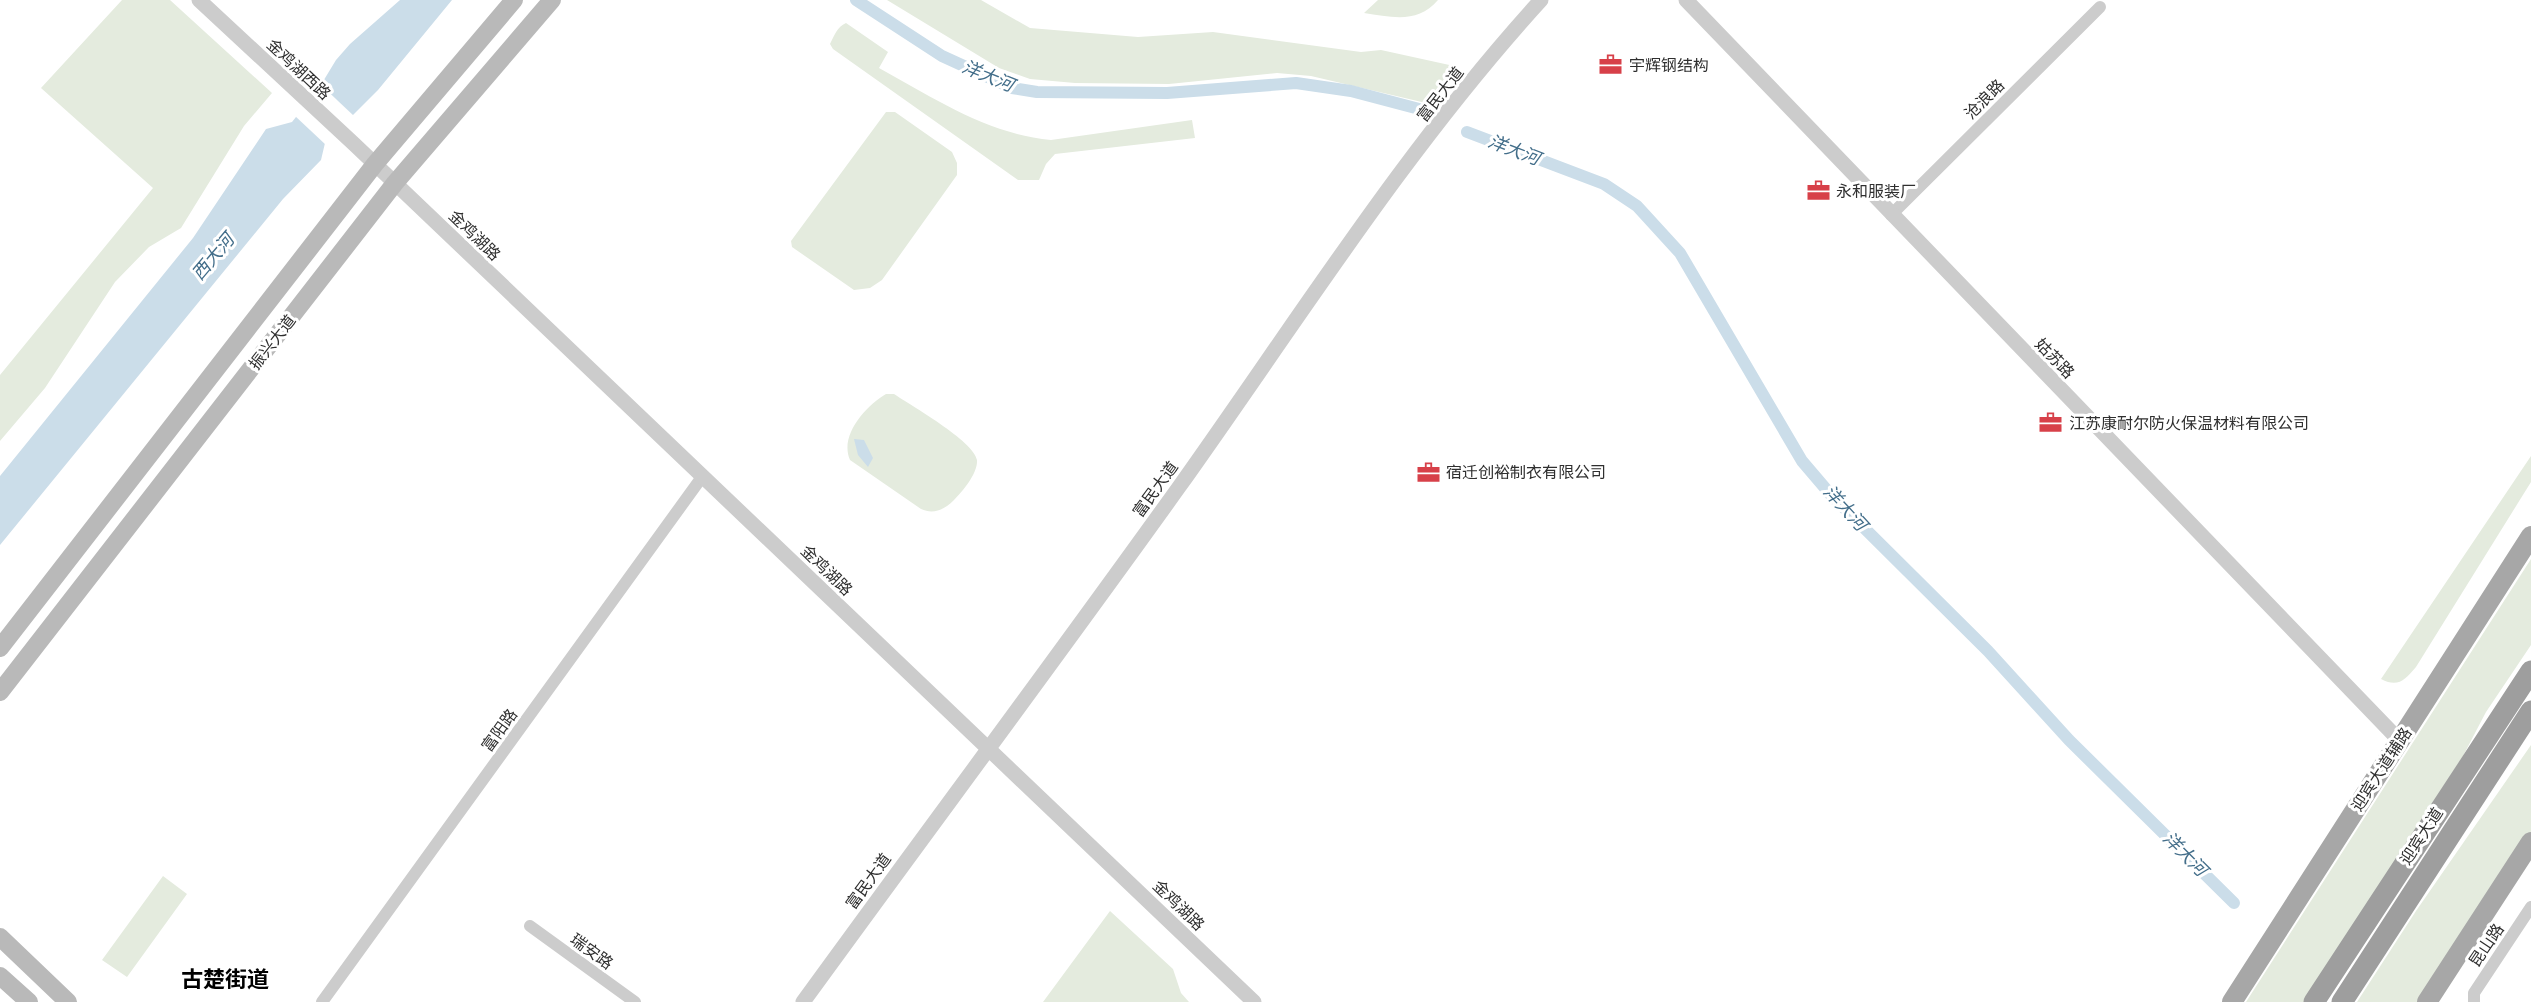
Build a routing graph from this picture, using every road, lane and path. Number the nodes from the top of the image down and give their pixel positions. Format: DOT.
graph roads {
  1 [pos="199,0"];
  2 [pos="514,0"];
  3 [pos="552,0"];
  4 [pos="1541,0"];
  5 [pos="1686,0"];
  6 [pos="2100,7"];
  7 [pos="375,164"];
  8 [pos="394,183"];
  9 [pos="1891,215"];
  10 [pos="702,477"];
  11 [pos="2531,536"];
  12 [pos="0,648"];
  13 [pos="2531,661"];
  14 [pos="2531,671"];
  15 [pos="0,692"];
  16 [pos="2531,711"];
  17 [pos="2399,740"];
  18 [pos="987,748"];
  19 [pos="2469,761"];
  20 [pos="2531,842"];
  21 [pos="2531,907"];
  22 [pos="530,926"];
  23 [pos="0,937"];
  24 [pos="0,976"];
  25 [pos="29,1002"];
  26 [pos="68,1002"];
  27 [pos="322,1002"];
  28 [pos="635,1002"];
  29 [pos="803,1002"];
  30 [pos="1254,1002"];
  31 [pos="2232,1002"];
  32 [pos="2314,1002"];
  33 [pos="2342,1002"];
  34 [pos="2428,1002"];
  35 [pos="2474,1002"];
  1 -- 7 [label="street, 金鸡湖西路"];
  2 -- 7 [label="main road, 振兴大道"];
  3 -- 8 [label="main road, 振兴大道"];
  4 -- 18 [label="street, 富民大道"];
  5 -- 9 [label="street, 姑苏路"];
  6 -- 9 [label="street, 沧浪路"];
  7 -- 8 [label="street, 金鸡湖路"];
  7 -- 12 [label="main road, 振兴大道"];
  8 -- 10 [label="street, 金鸡湖路"];
  8 -- 15 [label="main road, 振兴大道"];
  9 -- 17 [label="street, 姑苏路"];
  10 -- 18 [label="street, 金鸡湖路"];
  10 -- 27 [label="street, 富阳路"];
  11 -- 17 [label="main road, 迎宾大道辅路"];
  13 -- 19 [label="highway"];
  14 -- 19 [label="highway, 迎宾大道"];
  16 -- 33 [label="highway, 迎宾大道"];
  17 -- 31 [label="main road, 迎宾大道辅路"];
  18 -- 29 [label="street, 富民大道"];
  18 -- 30 [label="street, 金鸡湖路"];
  19 -- 32 [label="highway, 迎宾大道"];
  20 -- 34 [label="main road"];
  21 -- 35 [label="street, 昆山路"];
  22 -- 28 [label="street, 瑞安路"];
  23 -- 26 [label="main road"];
  24 -- 25 [label="main road"];
}
